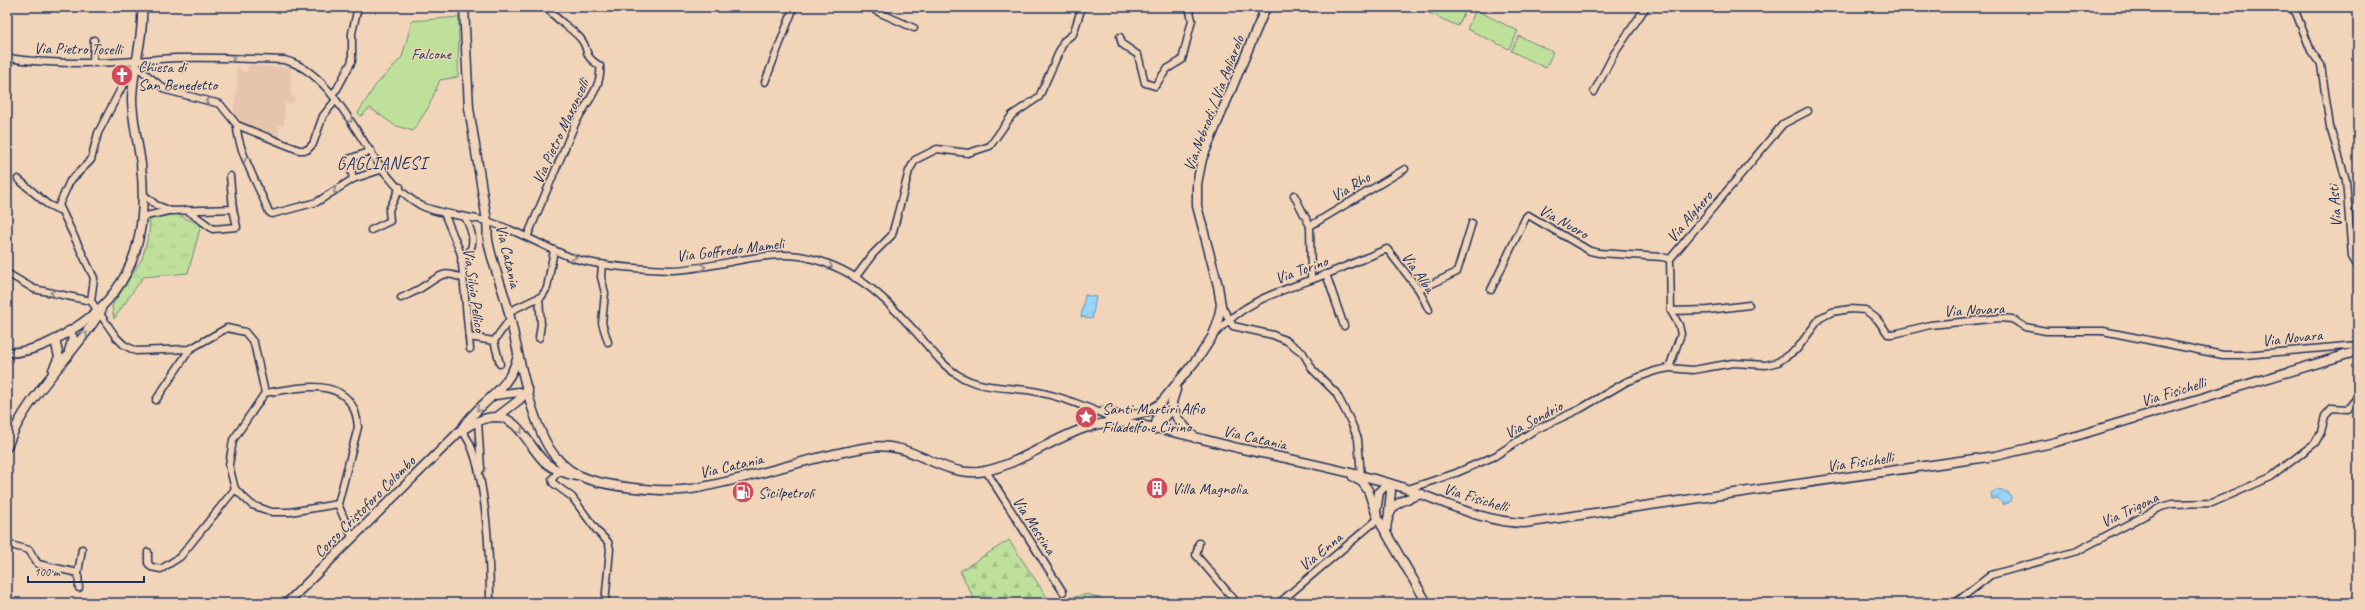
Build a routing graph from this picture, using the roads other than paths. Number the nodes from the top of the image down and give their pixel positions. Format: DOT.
graph roads {
  1 [pos="142,7"];
  2 [pos="358,7"];
  3 [pos="464,7"];
  4 [pos="547,7"];
  5 [pos="794,7"];
  6 [pos="873,7"];
  7 [pos="1082,7"];
  8 [pos="1188,7"];
  9 [pos="1266,7"];
  10 [pos="1646,7"];
  11 [pos="2290,7"];
  12 [pos="914,28"];
  13 [pos="1120,37"];
  14 [pos="94,40"];
  15 [pos="7,58"];
  16 [pos="93,62"];
  17 [pos="137,65"];
  18 [pos="134,77"];
  19 [pos="765,82"];
  20 [pos="1594,92"];
  21 [pos="332,94"];
  22 [pos="335,101"];
  23 [pos="1808,111"];
  24 [pos="237,125"];
  25 [pos="371,151"];
  26 [pos="383,169"];
  27 [pos="1404,169"];
  28 [pos="230,176"];
  29 [pos="18,179"];
  30 [pos="353,179"];
  31 [pos="400,187"];
  32 [pos="143,194"];
  33 [pos="1294,195"];
  34 [pos="233,209"];
  35 [pos="59,210"];
  36 [pos="187,210"];
  37 [pos="171,211"];
  38 [pos="444,213"];
  39 [pos="142,217"];
  40 [pos="465,217"];
  41 [pos="487,221"];
  42 [pos="1472,223"];
  43 [pos="1310,226"];
  44 [pos="371,230"];
  45 [pos="527,237"];
  46 [pos="1387,249"];
  47 [pos="554,250"];
  48 [pos="1670,259"];
  49 [pos="461,261"];
  50 [pos="602,264"];
  51 [pos="2358,268"];
  52 [pos="7,273"];
  53 [pos="1326,274"];
  54 [pos="14,277"];
  55 [pos="462,278"];
  56 [pos="855,278"];
  57 [pos="1311,279"];
  58 [pos="7,281"];
  59 [pos="1419,290"];
  60 [pos="1491,290"];
  61 [pos="401,298"];
  62 [pos="539,298"];
  63 [pos="91,301"];
  64 [pos="1221,305"];
  65 [pos="1749,305"];
  66 [pos="1429,310"];
  67 [pos="100,311"];
  68 [pos="1671,311"];
  69 [pos="509,315"];
  70 [pos="1228,319"];
  71 [pos="1344,326"];
  72 [pos="69,331"];
  73 [pos="469,337"];
  74 [pos="1212,337"];
  75 [pos="539,338"];
  76 [pos="55,340"];
  77 [pos="494,341"];
  78 [pos="608,342"];
  79 [pos="2358,345"];
  80 [pos="190,349"];
  81 [pos="470,349"];
  82 [pos="2358,351"];
  83 [pos="7,353"];
  84 [pos="518,356"];
  85 [pos="64,363"];
  86 [pos="500,364"];
  87 [pos="1669,368"];
  88 [pos="1182,379"];
  89 [pos="44,386"];
  90 [pos="265,393"];
  91 [pos="528,394"];
  92 [pos="494,395"];
  93 [pos="2358,396"];
  94 [pos="156,400"];
  95 [pos="1171,403"];
  96 [pos="1160,404"];
  97 [pos="1091,410"];
  98 [pos="497,417"];
  99 [pos="1112,418"];
  100 [pos="1126,419"];
  101 [pos="478,421"];
  102 [pos="1103,424"];
  103 [pos="1090,428"];
  104 [pos="1155,429"];
  105 [pos="461,430"];
  106 [pos="1195,438"];
  107 [pos="8,443"];
  108 [pos="562,469"];
  109 [pos="986,471"];
  110 [pos="1344,471"];
  111 [pos="1361,476"];
  112 [pos="1388,483"];
  113 [pos="481,485"];
  114 [pos="235,489"];
  115 [pos="1408,489"];
  116 [pos="1422,494"];
  117 [pos="338,504"];
  118 [pos="1389,512"];
  119 [pos="1377,516"];
  120 [pos="1386,533"];
  121 [pos="352,537"];
  122 [pos="7,544"];
  123 [pos="1199,544"];
  124 [pos="82,549"];
  125 [pos="148,552"];
  126 [pos="78,573"];
  127 [pos="79,588"];
  128 [pos="1063,592"];
  129 [pos="287,603"];
  130 [pos="490,603"];
  131 [pos="605,603"];
  132 [pos="1237,603"];
  133 [pos="1279,603"];
  134 [pos="1427,603"];
  135 [pos="1955,603"];
  1 -- 17 [label="main road"];
  2 -- 21 [label="street"];
  3 -- 41 [label="main road, Via Catania"];
  4 -- 45 [label="street, Via Pietro Maroncelli"];
  5 -- 19 [label="street"];
  6 -- 12 [label="street"];
  7 -- 56 [label="street"];
  8 -- 13 [label="street"];
  9 -- 64 [label="main road, Via Nebrodi / Via Agliarolo"];
  10 -- 20 [label="street"];
  11 -- 51 [label="street, Via Asti"];
  14 -- 16 [label="street"];
  15 -- 16 [label="street, Via Pietro Toselli"];
  16 -- 17 [label="street, Via Pietro Toselli"];
  17 -- 18 [label="main road"];
  17 -- 21 [label="street, Via Pietro Toselli, one-way"];
  24 -- 17 [label="street, one-way"];
  18 -- 32 [label="main road"];
  18 -- 35 [label="street"];
  21 -- 22 [label="street, Via Pietro Toselli"];
  22 -- 24 [label="street"];
  22 -- 25 [label="street, Via Pietro Toselli, one-way"];
  23 -- 48 [label="street, Via Alghero"];
  30 -- 24 [label="street, one-way"];
  25 -- 26 [label="street, Via Pietro Toselli"];
  25 -- 30 [label="street"];
  26 -- 30 [label="street"];
  26 -- 31 [label="street, Via Pietro Toselli"];
  27 -- 43 [label="street, Via Rho"];
  28 -- 34 [label="street"];
  29 -- 35 [label="street"];
  31 -- 38 [label="street, Via Pietro Toselli"];
  31 -- 44 [label="street"];
  32 -- 37 [label="street"];
  32 -- 39 [label="main road"];
  33 -- 43 [label="street"];
  34 -- 36 [label="street"];
  34 -- 36 [label="street"];
  35 -- 63 [label="street"];
  36 -- 37 [label="street"];
  37 -- 39 [label="street"];
  38 -- 40 [label="street, Via Pietro Toselli"];
  38 -- 49 [label="street, Via Silvio Pellico"];
  39 -- 67 [label="main road"];
  40 -- 41 [label="street, Via Pietro Toselli"];
  40 -- 49 [label="street"];
  41 -- 45 [label="street, Via Goffredo Mameli"];
  41 -- 69 [label="main road, Via Catania"];
  42 -- 59 [label="street"];
  43 -- 57 [label="street"];
  45 -- 47 [label="street, Via Goffredo Mameli"];
  46 -- 53 [label="street, Via Torino"];
  46 -- 59 [label="street, Via Alba"];
  47 -- 50 [label="street, Via Goffredo Mameli, one-way"];
  47 -- 62 [label="street"];
  48 -- 60 [label="street, Via Nuoro"];
  48 -- 68 [label="street, Via Alghero"];
  49 -- 55 [label="street, Via Silvio Pellico"];
  50 -- 56 [label="street, Via Goffredo Mameli, one-way"];
  50 -- 78 [label="street"];
  52 -- 54 [label="street"];
  53 -- 57 [label="street, Via Torino"];
  53 -- 71 [label="street"];
  54 -- 58 [label="street"];
  63 -- 54 [label="street, one-way"];
  55 -- 61 [label="street"];
  55 -- 73 [label="street, Via Silvio Pellico"];
  56 -- 97 [label="street, Via Goffredo Mameli"];
  57 -- 70 [label="street, Via Torino"];
  59 -- 66 [label="street, Via Alba"];
  62 -- 69 [label="street"];
  62 -- 75 [label="street"];
  63 -- 67 [label="street"];
  64 -- 70 [label="street"];
  64 -- 74 [label="main road"];
  65 -- 68 [label="street"];
  67 -- 72 [label="main road"];
  67 -- 80 [label="street"];
  85 -- 67 [label="main road, one-way"];
  68 -- 87 [label="street, Via Alghero"];
  69 -- 77 [label="street"];
  69 -- 84 [label="main road, Via Catania"];
  70 -- 74 [label="street, Via Torino"];
  70 -- 111 [label="street"];
  72 -- 76 [label="main road"];
  72 -- 85 [label="main road"];
  73 -- 77 [label="street"];
  73 -- 81 [label="street, Via Silvio Pellico"];
  74 -- 88 [label="main road"];
  76 -- 83 [label="main road"];
  76 -- 89 [label="main road"];
  77 -- 86 [label="street"];
  79 -- 87 [label="street, Via Novara"];
  80 -- 90 [label="street"];
  80 -- 94 [label="street"];
  82 -- 116 [label="main road, Via Fisichelli"];
  84 -- 91 [label="main road, Via Catania"];
  84 -- 92 [label="main road"];
  85 -- 89 [label="main road"];
  87 -- 115 [label="street, Via Sondrio"];
  88 -- 95 [label="main road"];
  88 -- 96 [label="main road"];
  89 -- 107 [label="main road"];
  90 -- 114 [label="street"];
  90 -- 117 [label="street"];
  91 -- 92 [label="main road"];
  91 -- 98 [label="main road"];
  91 -- 108 [label="main road, Via Catania"];
  92 -- 105 [label="main road, one-way"];
  93 -- 135 [label="street, Via Trigona"];
  95 -- 104 [label="main road"];
  95 -- 106 [label="main road"];
  96 -- 100 [label="main road"];
  96 -- 104 [label="main road"];
  97 -- 99 [label="street"];
  97 -- 100 [label="street"];
  97 -- 102 [label="street"];
  97 -- 103 [label="street"];
  98 -- 101 [label="main road"];
  98 -- 108 [label="main road, one-way"];
  99 -- 100 [label="main road"];
  99 -- 102 [label="main road"];
  100 -- 102 [label="main road, Via Catania"];
  100 -- 104 [label="main road, Via Catania"];
  101 -- 105 [label="main road"];
  101 -- 113 [label="street"];
  102 -- 103 [label="main road, Via Catania"];
  103 -- 109 [label="main road, Via Catania"];
  104 -- 106 [label="main road, Via Catania"];
  105 -- 113 [label="street"];
  105 -- 121 [label="main road, Corso Cristoforo Colombo"];
  106 -- 110 [label="main road, Via Catania"];
  108 -- 109 [label="main road, Via Catania"];
  108 -- 131 [label="street"];
  109 -- 128 [label="street, Via Messina"];
  110 -- 111 [label="main road, Via Catania"];
  110 -- 119 [label="main road"];
  111 -- 112 [label="main road, Via Fisichelli"];
  112 -- 115 [label="main road, Via Fisichelli"];
  112 -- 118 [label="main road"];
  112 -- 119 [label="main road"];
  113 -- 130 [label="street"];
  114 -- 117 [label="street"];
  114 -- 125 [label="street"];
  115 -- 116 [label="main road, Via Fisichelli"];
  116 -- 118 [label="main road"];
  117 -- 121 [label="street"];
  118 -- 120 [label="main road"];
  119 -- 120 [label="main road"];
  119 -- 133 [label="street, Via Enna"];
  120 -- 134 [label="main road"];
  121 -- 129 [label="main road, Corso Cristoforo Colombo"];
  122 -- 126 [label="street"];
  123 -- 132 [label="street"];
  124 -- 126 [label="street"];
  126 -- 127 [label="street"];
}
